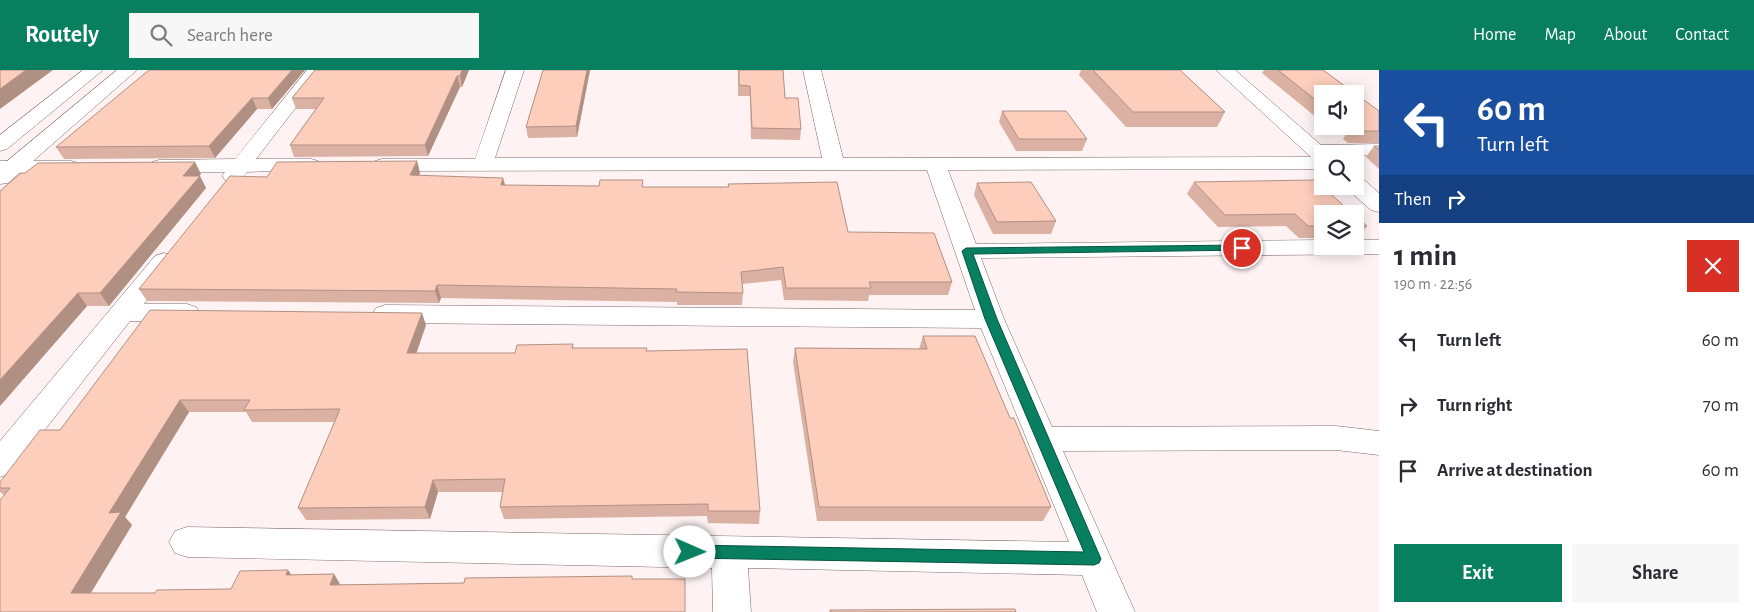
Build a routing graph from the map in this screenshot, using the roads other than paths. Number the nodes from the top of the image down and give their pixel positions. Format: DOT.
graph roads {
  1 [pos="94,70"];
  2 [pos="128,70"];
  3 [pos="316,70"];
  4 [pos="515,70"];
  5 [pos="812,70"];
  6 [pos="1225,70"];
  7 [pos="0,145"];
  8 [pos="1314,150"];
  9 [pos="1379,150"];
  10 [pos="1364,152"];
  11 [pos="1314,156"];
  12 [pos="834,163"];
  13 [pos="483,164"];
  14 [pos="934,164"];
  15 [pos="328,165"];
  16 [pos="367,165"];
  17 [pos="92,166"];
  18 [pos="142,166"];
  19 [pos="241,166"];
  20 [pos="4,171"];
  21 [pos="1364,192"];
  22 [pos="216,196"];
  23 [pos="1379,205"];
  24 [pos="179,243"];
  25 [pos="1379,247"];
  26 [pos="966,251"];
  27 [pos="123,312"];
  28 [pos="213,313"];
  29 [pos="363,314"];
  30 [pos="991,319"];
  31 [pos="1042,439"];
  32 [pos="1379,443"];
  33 [pos="0,464"];
  34 [pos="187,542"];
  35 [pos="729,552"];
  36 [pos="1094,559"];
  37 [pos="732,612"];
  38 [pos="1116,612"];
  1 -- 7 [label="street"];
  2 -- 20 [label="street"];
  3 -- 19 [label="street"];
  4 -- 13 [label="street"];
  5 -- 12 [label="street"];
  6 -- 8 [label="street"];
  9 -- 10 [label="street"];
  11 -- 14 [label="street"];
  12 -- 13 [label="street"];
  12 -- 14 [label="street"];
  13 -- 16 [label="street"];
  14 -- 26 [label="street"];
  15 -- 19 [label="street"];
  17 -- 20 [label="street"];
  18 -- 19 [label="street"];
  19 -- 22 [label="street"];
  21 -- 23 [label="street"];
  24 -- 27 [label="street"];
  25 -- 26 [label="street"];
  26 -- 30 [label="street"];
  27 -- 28 [label="street"];
  27 -- 33 [label="street"];
  29 -- 30 [label="street"];
  30 -- 31 [label="street"];
  31 -- 32 [label="street"];
  31 -- 36 [label="street"];
  34 -- 35 [label="street"];
  35 -- 36 [label="street"];
  35 -- 37 [label="street"];
  36 -- 38 [label="street"];
}
